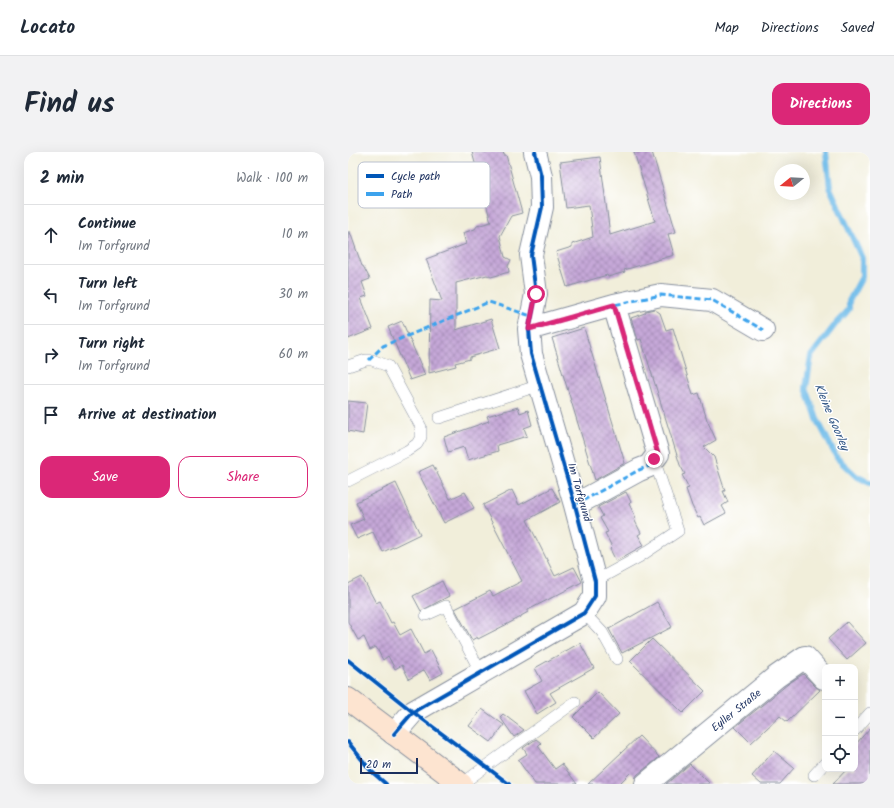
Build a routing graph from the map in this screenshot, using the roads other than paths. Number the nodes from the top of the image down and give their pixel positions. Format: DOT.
graph roads {
  1 [pos="535,152"];
  2 [pos="614,305"];
  3 [pos="529,329"];
  4 [pos="762,330"];
  5 [pos="348,366"];
  6 [pos="540,385"];
  7 [pos="439,418"];
  8 [pos="654,459"];
  9 [pos="348,481"];
  10 [pos="576,505"];
  11 [pos="595,581"];
  12 [pos="584,613"];
  13 [pos="426,615"];
  14 [pos="617,658"];
  15 [pos="481,673"];
  16 [pos="822,676"];
  17 [pos="348,699"];
  18 [pos="575,702"];
  19 [pos="870,713"];
  20 [pos="858,727"];
  21 [pos="394,734"];
  22 [pos="822,766"];
  23 [pos="814,775"];
  24 [pos="462,784"];
  25 [pos="646,784"];
  1 -- 3 [label="street, Im Torfgrund"];
  2 -- 3 [label="street"];
  2 -- 4 [label="street"];
  2 -- 8 [label="street"];
  3 -- 6 [label="street, Im Torfgrund"];
  5 -- 9 [label="lane"];
  6 -- 7 [label="lane"];
  6 -- 10 [label="street, Im Torfgrund"];
  8 -- 10 [label="street, Im Torfgrund"];
  8 -- 11 [label="lane"];
  10 -- 11 [label="street, Im Torfgrund"];
  11 -- 12 [label="street, Im Torfgrund"];
  12 -- 14 [label="lane"];
  12 -- 15 [label="street, Im Torfgrund"];
  13 -- 15 [label="lane"];
  15 -- 21 [label="street, Im Torfgrund"];
  16 -- 25 [label="street, Eyller Straße"];
  17 -- 21 [label="main road"];
  18 -- 24 [label="lane"];
  19 -- 20 [label="lane"];
  21 -- 24 [label="main road"];
  22 -- 23 [label="lane"];
}
